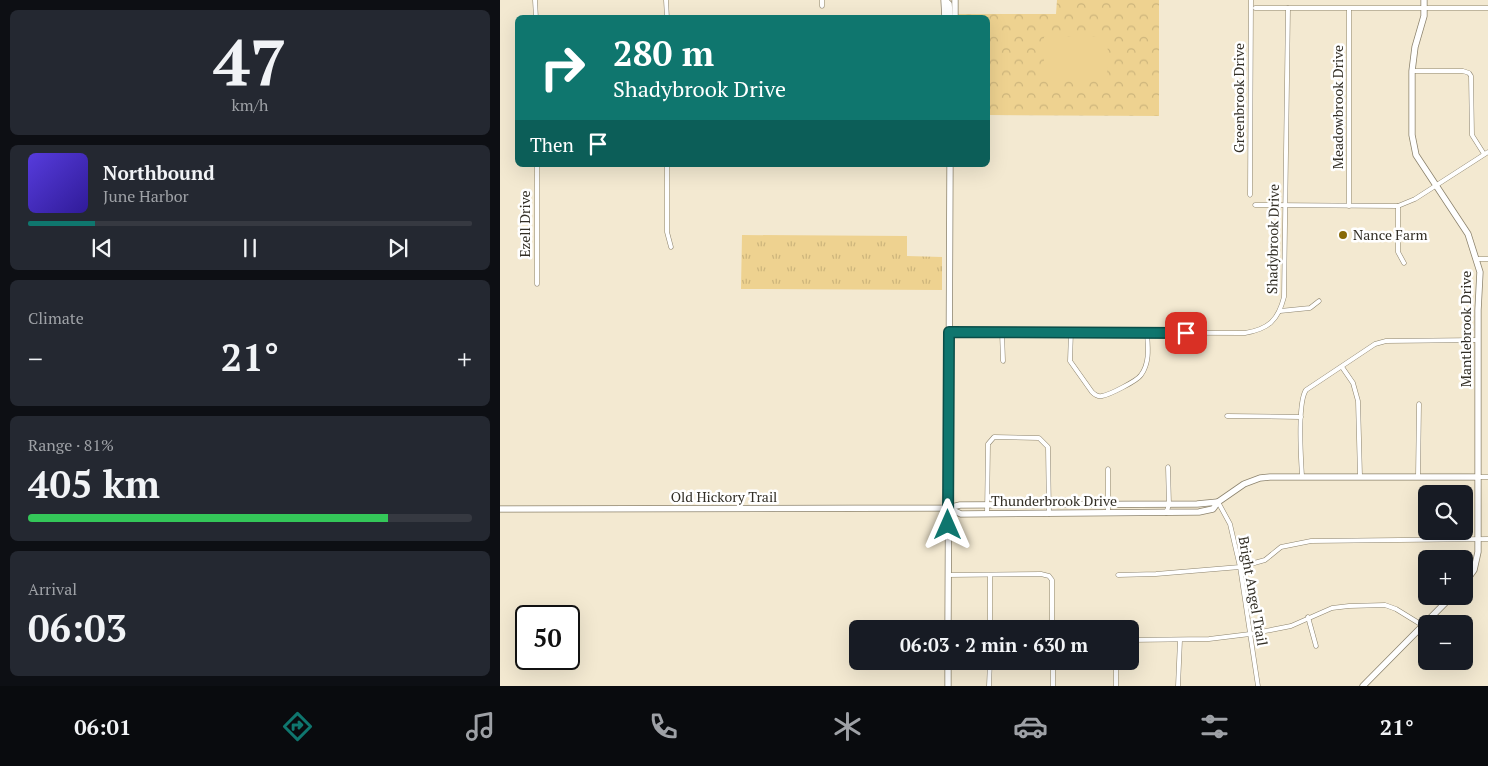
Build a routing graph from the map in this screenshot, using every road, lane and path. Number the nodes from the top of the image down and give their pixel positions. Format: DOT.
graph roads {
  1 [pos="535,0"];
  2 [pos="666,0"];
  3 [pos="822,0"];
  4 [pos="944,0"];
  5 [pos="955,0"];
  6 [pos="1250,0"];
  7 [pos="1424,0"];
  8 [pos="822,6"];
  9 [pos="1255,8"];
  10 [pos="1288,8"];
  11 [pos="1424,8"];
  12 [pos="1488,8"];
  13 [pos="1349,9"];
  14 [pos="536,15"];
  15 [pos="667,15"];
  16 [pos="945,15"];
  17 [pos="950,15"];
  18 [pos="955,15"];
  19 [pos="1412,71"];
  20 [pos="1486,153"];
  21 [pos="536,167"];
  22 [pos="667,167"];
  23 [pos="950,167"];
  24 [pos="1437,184"];
  25 [pos="1250,195"];
  26 [pos="1255,206"];
  27 [pos="1284,206"];
  28 [pos="1350,206"];
  29 [pos="1398,206"];
  30 [pos="671,247"];
  31 [pos="1477,259"];
  32 [pos="1488,259"];
  33 [pos="1404,263"];
  34 [pos="537,284"];
  35 [pos="1319,301"];
  36 [pos="1280,311"];
  37 [pos="949,332"];
  38 [pos="1002,332"];
  39 [pos="1071,332"];
  40 [pos="1147,333"];
  41 [pos="1478,340"];
  42 [pos="1003,361"];
  43 [pos="1342,367"];
  44 [pos="1419,404"];
  45 [pos="1227,416"];
  46 [pos="1301,417"];
  47 [pos="1168,467"];
  48 [pos="1108,469"];
  49 [pos="1302,476"];
  50 [pos="1360,476"];
  51 [pos="1418,477"];
  52 [pos="1478,477"];
  53 [pos="1488,477"];
  54 [pos="1218,502"];
  55 [pos="1169,504"];
  56 [pos="987,505"];
  57 [pos="1048,505"];
  58 [pos="1108,505"];
  59 [pos="948,508"];
  60 [pos="500,509"];
  61 [pos="1108,513"];
  62 [pos="1166,513"];
  63 [pos="987,514"];
  64 [pos="1049,514"];
  65 [pos="1478,539"];
  66 [pos="1488,539"];
  67 [pos="1240,568"];
  68 [pos="1473,571"];
  69 [pos="990,574"];
  70 [pos="948,575"];
  71 [pos="1118,575"];
  72 [pos="1443,605"];
  73 [pos="1432,615"];
  74 [pos="1308,618"];
  75 [pos="948,620"];
  76 [pos="990,620"];
  77 [pos="1052,620"];
  78 [pos="1418,623"];
  79 [pos="1418,629"];
  80 [pos="1250,634"];
  81 [pos="1139,640"];
  82 [pos="1180,640"];
  83 [pos="1316,646"];
  84 [pos="948,670"];
  85 [pos="990,670"];
  86 [pos="1052,670"];
  87 [pos="1116,670"];
  88 [pos="948,686"];
  89 [pos="989,686"];
  90 [pos="1053,686"];
  91 [pos="1116,686"];
  92 [pos="1178,686"];
  93 [pos="1258,686"];
  94 [pos="1363,686"];
  1 -- 14 [label="street"];
  2 -- 15 [label="street"];
  3 -- 8 [label="street"];
  4 -- 16 [label="street"];
  4 -- 17 [label="street"];
  5 -- 18 [label="street"];
  6 -- 25 [label="street, Greenbrook Drive"];
  7 -- 11 [label="street, Mantlebrook Drive"];
  9 -- 10 [label="street"];
  10 -- 13 [label="street"];
  10 -- 27 [label="street, Shadybrook Drive"];
  11 -- 12 [label="street"];
  11 -- 13 [label="street"];
  11 -- 19 [label="street, Mantlebrook Drive"];
  13 -- 28 [label="street, Meadowbrook Drive"];
  19 -- 20 [label="street"];
  19 -- 24 [label="street, Mantlebrook Drive"];
  20 -- 24 [label="street"];
  21 -- 34 [label="street, Ezell Drive"];
  22 -- 30 [label="street"];
  23 -- 37 [label="street"];
  24 -- 29 [label="street"];
  24 -- 31 [label="street, Mantlebrook Drive"];
  26 -- 27 [label="street"];
  27 -- 28 [label="street"];
  27 -- 36 [label="street, Shadybrook Drive"];
  28 -- 29 [label="street"];
  29 -- 33 [label="street"];
  31 -- 32 [label="street"];
  31 -- 41 [label="street, Mantlebrook Drive"];
  35 -- 36 [label="street"];
  36 -- 40 [label="street, Shadybrook Drive"];
  37 -- 38 [label="street, Shadybrook Drive"];
  37 -- 59 [label="street"];
  38 -- 39 [label="street, Shadybrook Drive"];
  38 -- 42 [label="street"];
  39 -- 40 [label="street, Shadybrook Drive"];
  39 -- 40 [label="street"];
  41 -- 43 [label="street"];
  41 -- 52 [label="street, Mantlebrook Drive"];
  43 -- 46 [label="street"];
  43 -- 50 [label="street"];
  44 -- 51 [label="street"];
  45 -- 46 [label="street"];
  46 -- 49 [label="street"];
  47 -- 55 [label="street"];
  48 -- 58 [label="street"];
  49 -- 50 [label="street, Thunderbrook Drive"];
  49 -- 54 [label="street, Thunderbrook Drive"];
  50 -- 51 [label="street, Thunderbrook Drive"];
  51 -- 52 [label="street, Thunderbrook Drive"];
  52 -- 53 [label="street, Thunderbrook Drive"];
  52 -- 65 [label="street, Mantlebrook Drive"];
  54 -- 55 [label="street, Thunderbrook Drive"];
  54 -- 62 [label="street, Thunderbrook Drive"];
  54 -- 67 [label="street, Bright Angel Trail"];
  55 -- 58 [label="street, Thunderbrook Drive"];
  55 -- 62 [label="street"];
  56 -- 57 [label="street, Thunderbrook Drive"];
  56 -- 57 [label="street"];
  56 -- 59 [label="street, Thunderbrook Drive"];
  56 -- 63 [label="street"];
  57 -- 58 [label="street, Thunderbrook Drive"];
  57 -- 64 [label="street"];
  58 -- 61 [label="street"];
  59 -- 60 [label="street, Old Hickory Trail"];
  59 -- 63 [label="street, Thunderbrook Drive"];
  59 -- 70 [label="street"];
  61 -- 62 [label="street, Thunderbrook Drive"];
  61 -- 64 [label="street, Thunderbrook Drive"];
  63 -- 64 [label="street, Thunderbrook Drive"];
  65 -- 66 [label="street"];
  65 -- 67 [label="street"];
  65 -- 68 [label="street, Mantlebrook Drive"];
  67 -- 71 [label="street"];
  67 -- 80 [label="street, Bright Angel Trail"];
  69 -- 70 [label="street"];
  69 -- 76 [label="street"];
  69 -- 77 [label="street"];
  70 -- 75 [label="street"];
  72 -- 73 [label="street"];
  74 -- 78 [label="street"];
  74 -- 80 [label="street"];
  74 -- 83 [label="street"];
  79 -- 94 [label="street"];
  80 -- 82 [label="street"];
  80 -- 93 [label="street, Bright Angel Trail"];
  81 -- 82 [label="street"];
  82 -- 92 [label="street"];
  84 -- 88 [label="street"];
  85 -- 89 [label="street"];
  86 -- 90 [label="street"];
  87 -- 91 [label="street"];
}
